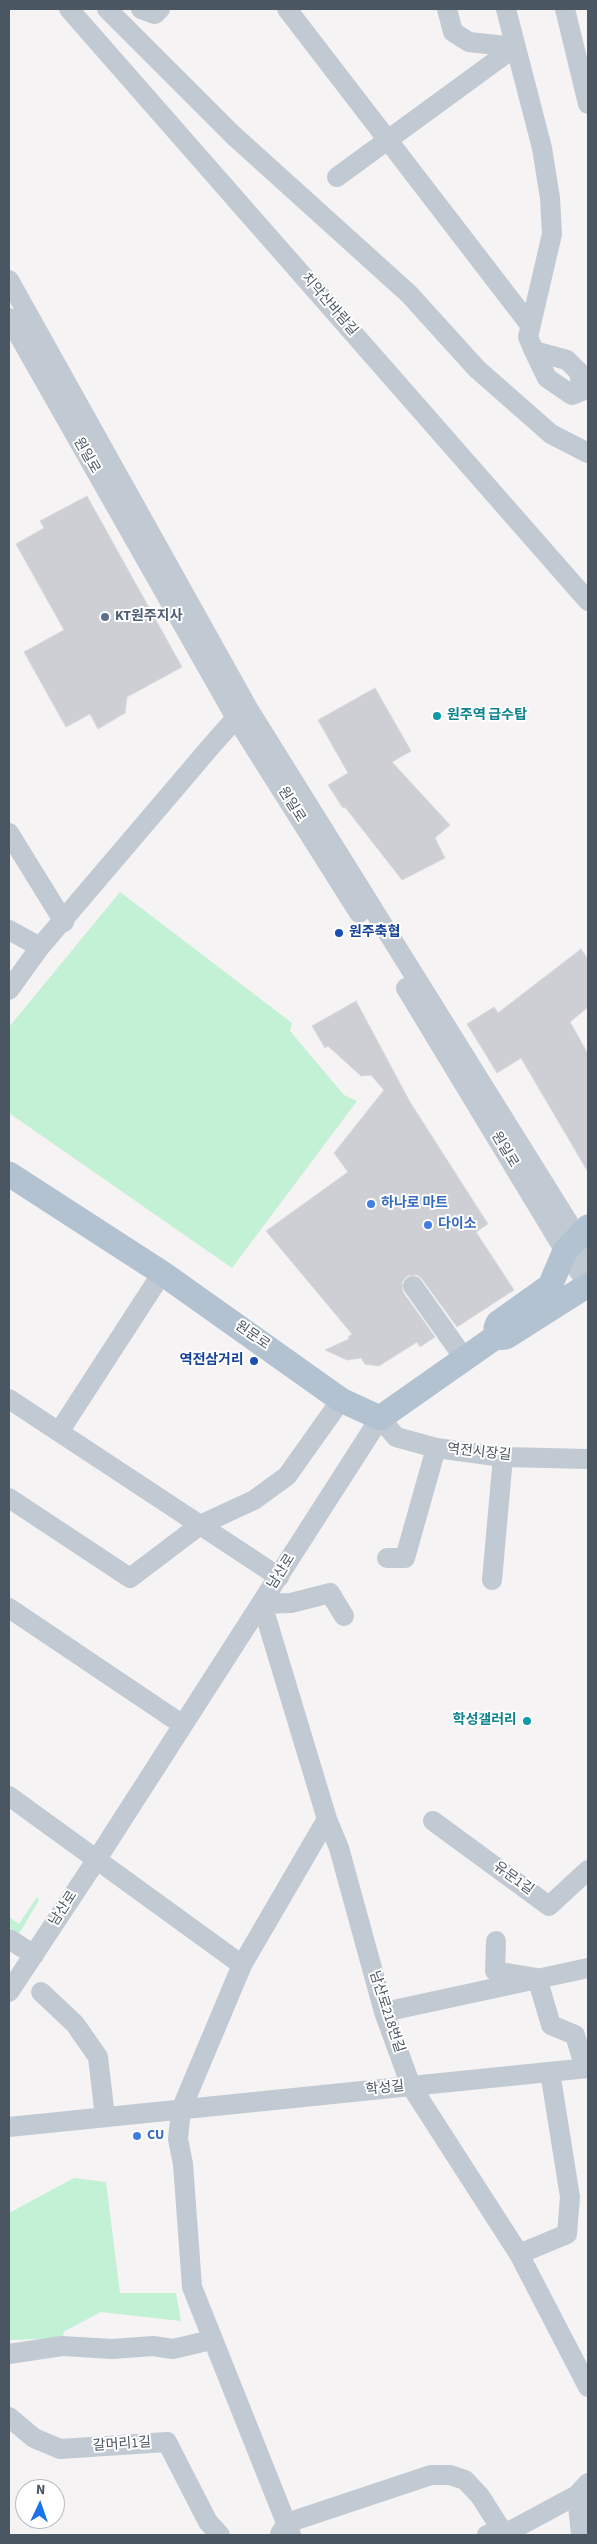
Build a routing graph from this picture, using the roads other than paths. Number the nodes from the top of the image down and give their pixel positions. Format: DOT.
graph roads {
  1 [pos="69,9"];
  2 [pos="107,9"];
  3 [pos="141,9"];
  4 [pos="160,9"];
  5 [pos="287,9"];
  6 [pos="447,9"];
  7 [pos="506,9"];
  8 [pos="565,9"];
  9 [pos="515,47"];
  10 [pos="588,104"];
  11 [pos="388,139"];
  12 [pos="337,177"];
  13 [pos="9,280"];
  14 [pos="9,318"];
  15 [pos="530,325"];
  16 [pos="534,351"];
  17 [pos="588,453"];
  18 [pos="588,601"];
  19 [pos="243,714"];
  20 [pos="9,833"];
  21 [pos="64,922"];
  22 [pos="9,930"];
  23 [pos="40,947"];
  24 [pos="9,990"];
  25 [pos="9,1174"];
  26 [pos="580,1242"];
  27 [pos="162,1273"];
  28 [pos="588,1284"];
  29 [pos="413,1286"];
  30 [pos="494,1338"];
  31 [pos="464,1358"];
  32 [pos="9,1399"];
  33 [pos="342,1400"];
  34 [pos="380,1418"];
  35 [pos="59,1432"];
  36 [pos="436,1448"];
  37 [pos="503,1457"];
  38 [pos="588,1459"];
  39 [pos="9,1498"];
  40 [pos="200,1525"];
  41 [pos="387,1558"];
  42 [pos="279,1577"];
  43 [pos="492,1580"];
  44 [pos="262,1604"];
  45 [pos="9,1608"];
  46 [pos="344,1616"];
  47 [pos="183,1725"];
  48 [pos="9,1796"];
  49 [pos="327,1819"];
  50 [pos="433,1821"];
  51 [pos="97,1859"];
  52 [pos="588,1870"];
  53 [pos="9,1939"];
  54 [pos="496,1941"];
  55 [pos="34,1955"];
  56 [pos="242,1965"];
  57 [pos="588,1968"];
  58 [pos="537,1978"];
  59 [pos="9,1992"];
  60 [pos="41,1992"];
  61 [pos="384,2012"];
  62 [pos="587,2068"];
  63 [pos="550,2072"];
  64 [pos="411,2086"];
  65 [pos="181,2110"];
  66 [pos="105,2117"];
  67 [pos="9,2127"];
  68 [pos="519,2254"];
  69 [pos="211,2340"];
  70 [pos="9,2354"];
  71 [pos="588,2387"];
  72 [pos="9,2416"];
  73 [pos="582,2489"];
  74 [pos="286,2531"];
  75 [pos="494,2532"];
  76 [pos="220,2535"];
  77 [pos="581,2535"];
  1 -- 18 [label="street, 치악산바람길"];
  2 -- 17 [label="street"];
  3 -- 4 [label="street"];
  5 -- 11 [label="street"];
  6 -- 9 [label="street"];
  7 -- 9 [label="street"];
  8 -- 10 [label="street"];
  9 -- 11 [label="street"];
  9 -- 15 [label="street"];
  11 -- 12 [label="street"];
  11 -- 15 [label="street"];
  13 -- 19 [label="street, 원일로"];
  14 -- 19 [label="street, 원일로"];
  15 -- 16 [label="street"];
  19 -- 21 [label="street"];
  19 -- 26 [label="street, 원일로"];
  19 -- 26 [label="street, 원일로"];
  20 -- 21 [label="street"];
  21 -- 23 [label="street"];
  22 -- 23 [label="street"];
  23 -- 24 [label="street"];
  25 -- 27 [label="main road, 원문로"];
  26 -- 28 [label="street, 원일로"];
  26 -- 30 [label="main road"];
  27 -- 33 [label="main road, 원문로"];
  27 -- 35 [label="street"];
  28 -- 30 [label="main road"];
  29 -- 31 [label="street"];
  30 -- 31 [label="main road"];
  31 -- 34 [label="main road"];
  32 -- 35 [label="street"];
  33 -- 34 [label="main road, 원문로"];
  33 -- 40 [label="street"];
  34 -- 36 [label="street, 역전시장길"];
  34 -- 42 [label="street, 남산로"];
  35 -- 40 [label="street"];
  36 -- 37 [label="street, 역전시장길"];
  36 -- 41 [label="street"];
  37 -- 38 [label="street, 역전시장길"];
  37 -- 43 [label="street"];
  39 -- 40 [label="street"];
  40 -- 42 [label="street"];
  42 -- 44 [label="street, 남산로"];
  44 -- 46 [label="street"];
  44 -- 47 [label="street, 남산로"];
  44 -- 49 [label="street, 남산로218번길"];
  45 -- 47 [label="street"];
  47 -- 51 [label="street, 남산로"];
  48 -- 51 [label="street"];
  49 -- 56 [label="street"];
  49 -- 61 [label="street, 남산로218번길"];
  50 -- 52 [label="street, 유문1길"];
  51 -- 55 [label="street, 남산로"];
  51 -- 56 [label="street"];
  53 -- 55 [label="street"];
  54 -- 58 [label="street"];
  55 -- 59 [label="street, 남산로"];
  56 -- 65 [label="street"];
  57 -- 58 [label="street"];
  58 -- 61 [label="street"];
  58 -- 62 [label="street"];
  60 -- 66 [label="street"];
  61 -- 64 [label="street, 남산로218번길"];
  62 -- 63 [label="street, 학성길"];
  63 -- 64 [label="street, 학성길"];
  63 -- 68 [label="street"];
  64 -- 65 [label="street, 학성길"];
  64 -- 68 [label="street, 남산로218번길"];
  65 -- 66 [label="street, 학성길"];
  65 -- 69 [label="street"];
  66 -- 67 [label="street, 학성길"];
  68 -- 71 [label="street, 남산로218번길"];
  69 -- 70 [label="street"];
  69 -- 74 [label="street"];
  72 -- 76 [label="street, 갈머리1길"];
  73 -- 75 [label="street"];
  73 -- 77 [label="street"];
  74 -- 75 [label="street"];
}
